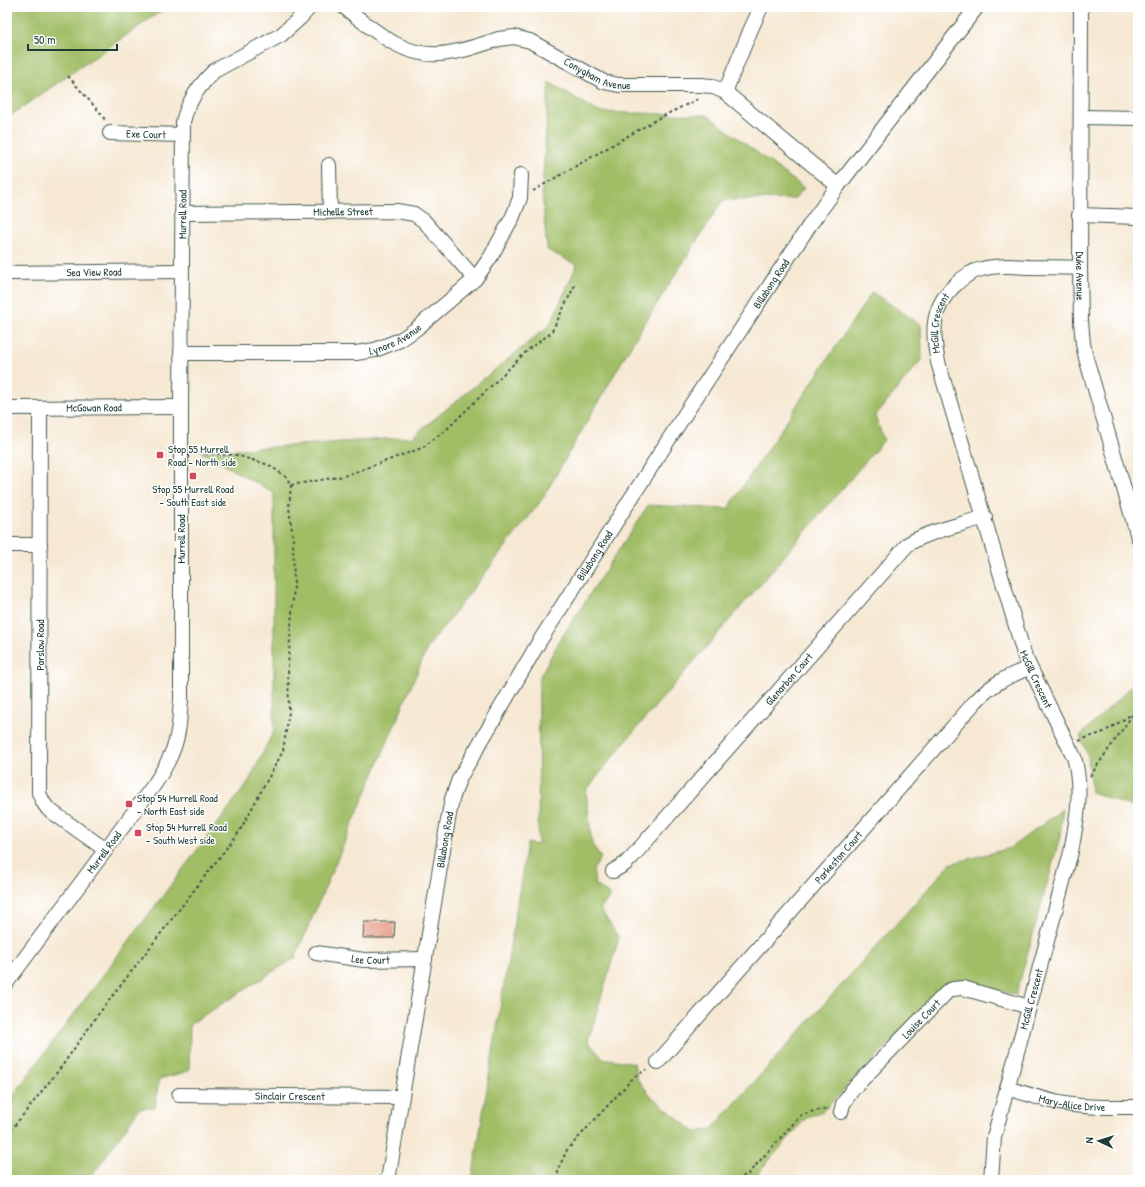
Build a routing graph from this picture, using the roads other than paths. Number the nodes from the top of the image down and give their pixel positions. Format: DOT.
graph roads {
  1 [pos="310,7"];
  2 [pos="344,7"];
  3 [pos="761,7"];
  4 [pos="977,7"];
  5 [pos="1081,7"];
  6 [pos="722,90"];
  7 [pos="1081,117"];
  8 [pos="1138,118"];
  9 [pos="110,133"];
  10 [pos="182,135"];
  11 [pos="329,165"];
  12 [pos="521,175"];
  13 [pos="838,186"];
  14 [pos="330,212"];
  15 [pos="182,213"];
  16 [pos="1079,215"];
  17 [pos="1138,217"];
  18 [pos="1080,268"];
  19 [pos="181,271"];
  20 [pos="7,273"];
  21 [pos="475,279"];
  22 [pos="181,353"];
  23 [pos="180,407"];
  24 [pos="7,408"];
  25 [pos="40,408"];
  26 [pos="985,517"];
  27 [pos="1138,537"];
  28 [pos="7,545"];
  29 [pos="40,545"];
  30 [pos="1029,668"];
  31 [pos="106,850"];
  32 [pos="613,871"];
  33 [pos="316,953"];
  34 [pos="425,959"];
  35 [pos="7,982"];
  36 [pos="1029,1007"];
  37 [pos="658,1062"];
  38 [pos="1007,1088"];
  39 [pos="179,1095"];
  40 [pos="402,1097"];
  41 [pos="1138,1107"];
  42 [pos="836,1110"];
  43 [pos="388,1180"];
  44 [pos="991,1180"];
  1 -- 10 [label="street, Murrell Road"];
  2 -- 6 [label="street, Conygham Avenue"];
  3 -- 6 [label="street"];
  4 -- 13 [label="street, Billabong Road"];
  5 -- 7 [label="street, Duke Avenue"];
  6 -- 13 [label="street, Conygham Avenue"];
  7 -- 8 [label="street"];
  7 -- 16 [label="street, Duke Avenue"];
  9 -- 10 [label="street, Exe Court"];
  10 -- 15 [label="street, Murrell Road"];
  11 -- 14 [label="street"];
  12 -- 21 [label="street, Lynore Avenue"];
  13 -- 34 [label="street, Billabong Road"];
  14 -- 15 [label="street, Michelle Street"];
  14 -- 21 [label="street, Michelle Street"];
  15 -- 19 [label="street, Murrell Road"];
  16 -- 17 [label="street"];
  16 -- 18 [label="street, Duke Avenue"];
  18 -- 26 [label="street, McGill Crescent"];
  18 -- 27 [label="street, Duke Avenue"];
  19 -- 20 [label="street, Sea View Road"];
  19 -- 22 [label="street, Murrell Road"];
  21 -- 22 [label="street, Lynore Avenue"];
  22 -- 23 [label="street, Murrell Road"];
  23 -- 25 [label="street, McGowan Road"];
  23 -- 31 [label="street, Murrell Road"];
  24 -- 25 [label="street, McGowan Road"];
  25 -- 29 [label="street, Parslow Road"];
  26 -- 30 [label="street, McGill Crescent"];
  26 -- 32 [label="street, Glenarbon Court"];
  28 -- 29 [label="street"];
  29 -- 31 [label="street, Parslow Road"];
  30 -- 36 [label="street, McGill Crescent"];
  30 -- 37 [label="street, Parkeston Court"];
  31 -- 35 [label="street, Murrell Road"];
  33 -- 34 [label="street, Lee Court"];
  34 -- 40 [label="street, Billabong Road"];
  36 -- 38 [label="street, McGill Crescent"];
  36 -- 42 [label="street, Louise Court"];
  38 -- 41 [label="street, Mary-Alice Drive"];
  38 -- 44 [label="street, McGill Crescent"];
  39 -- 40 [label="street, Sinclair Crescent"];
  40 -- 43 [label="street, Billabong Road"];
}
